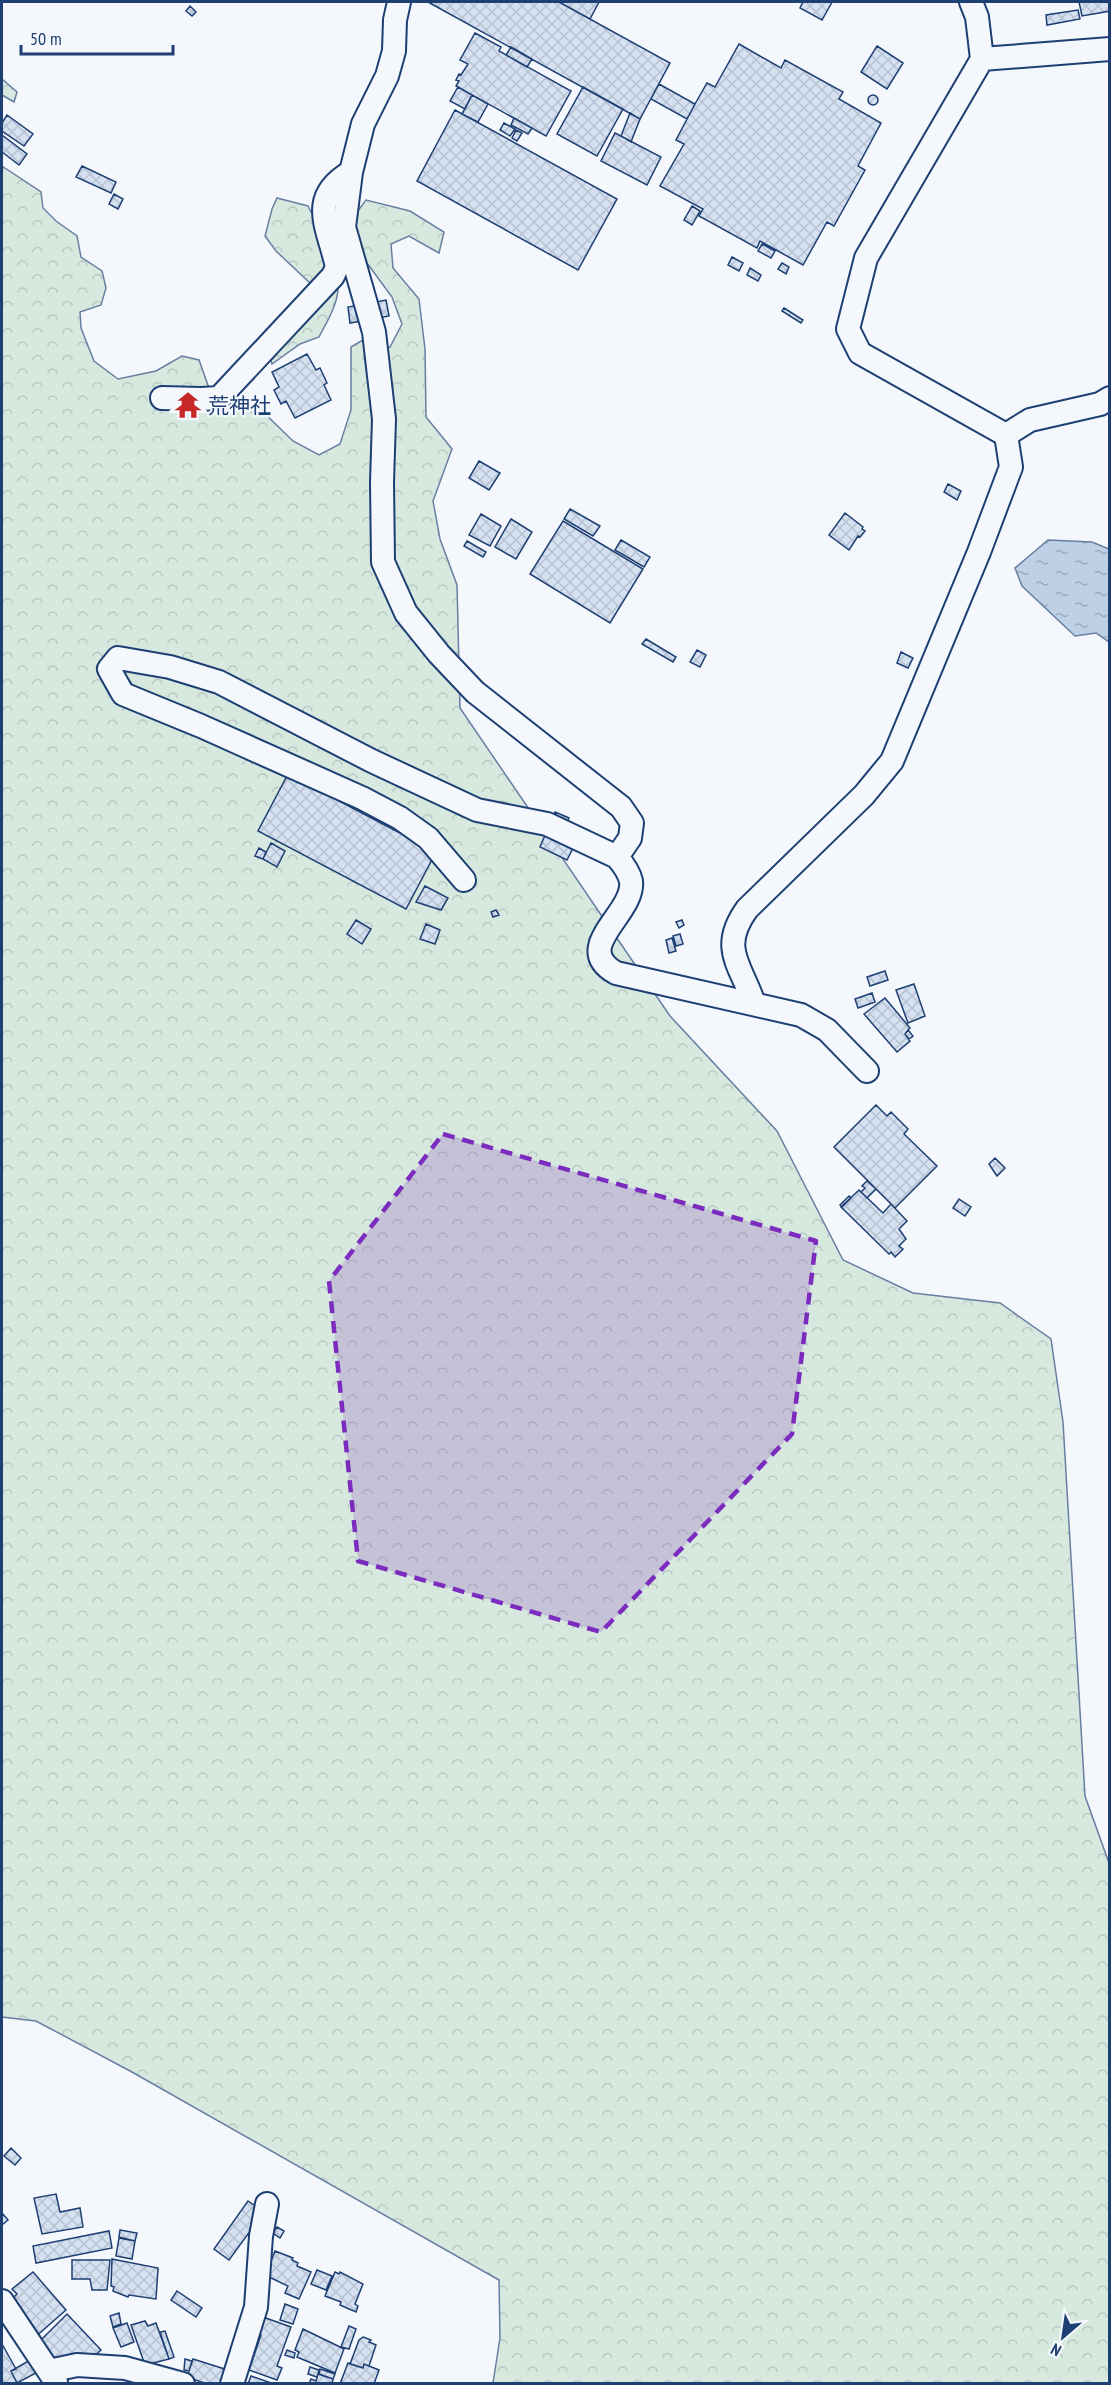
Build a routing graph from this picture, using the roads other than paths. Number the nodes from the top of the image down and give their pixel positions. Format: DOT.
graph roads {
  1 [pos="399,2"];
  2 [pos="970,2"];
  3 [pos="1110,49"];
  4 [pos="982,59"];
  5 [pos="351,172"];
  6 [pos="162,398"];
  7 [pos="1110,398"];
  8 [pos="1006,435"];
  9 [pos="617,857"];
  10 [pos="464,880"];
  11 [pos="754,1004"];
  12 [pos="867,1071"];
  13 [pos="267,2204"];
  14 [pos="2,2301"];
  15 [pos="55,2379"];
  16 [pos="183,2384"];
  17 [pos="232,2384"];
  1 -- 5 [label="street"];
  2 -- 4 [label="street"];
  3 -- 4 [label="street"];
  4 -- 8 [label="street"];
  5 -- 6 [label="street"];
  5 -- 9 [label="street"];
  7 -- 8 [label="street"];
  8 -- 11 [label="street"];
  9 -- 10 [label="street"];
  9 -- 11 [label="street"];
  11 -- 12 [label="street"];
  13 -- 17 [label="street"];
  14 -- 15 [label="street"];
  15 -- 16 [label="street"];
}
